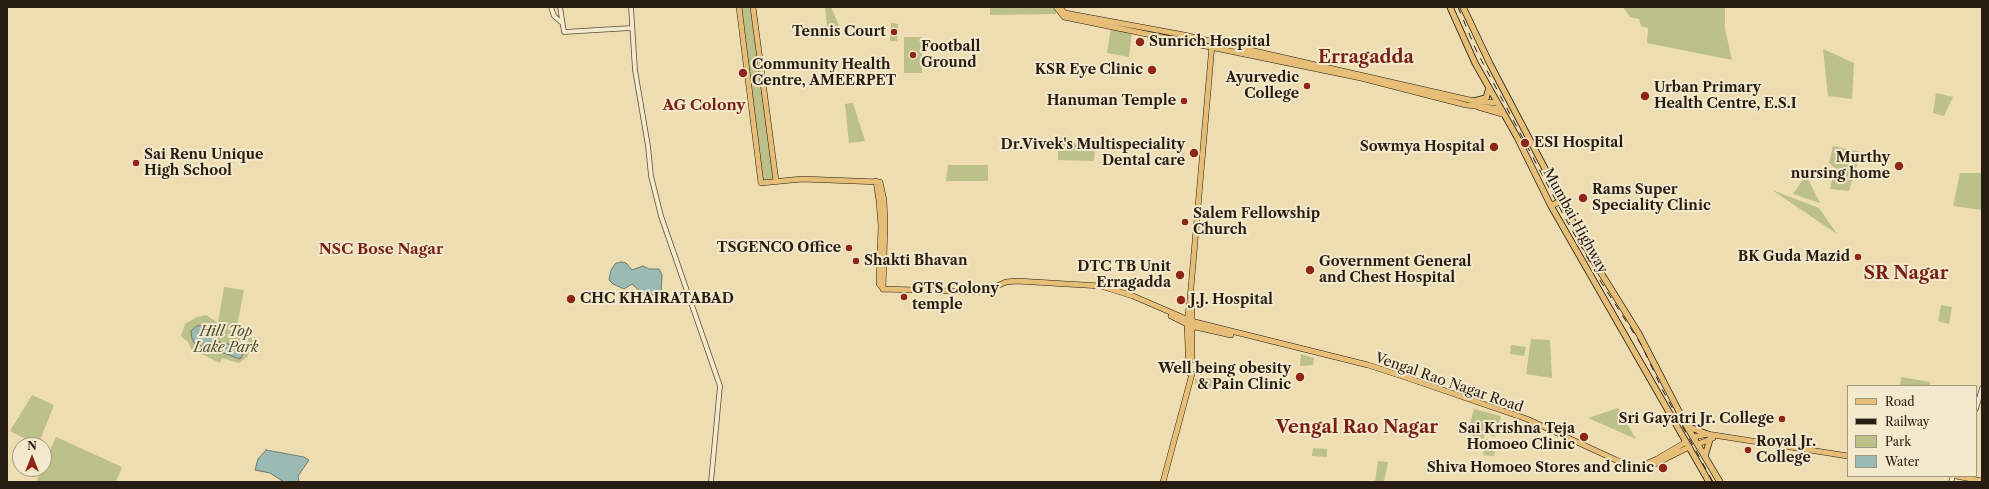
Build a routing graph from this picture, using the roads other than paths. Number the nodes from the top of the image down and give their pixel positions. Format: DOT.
graph roads {
  1 [pos="551,7"];
  2 [pos="560,7"];
  3 [pos="631,7"];
  4 [pos="739,7"];
  5 [pos="753,7"];
  6 [pos="1056,7"];
  7 [pos="1059,7"];
  8 [pos="1450,7"];
  9 [pos="1463,7"];
  10 [pos="561,22"];
  11 [pos="631,28"];
  12 [pos="1212,44"];
  13 [pos="1489,87"];
  14 [pos="1474,101"];
  15 [pos="1497,103"];
  16 [pos="1479,107"];
  17 [pos="1501,109"];
  18 [pos="1505,116"];
  19 [pos="776,181"];
  20 [pos="1562,200"];
  21 [pos="1551,206"];
  22 [pos="1189,322"];
  23 [pos="1982,388"];
  24 [pos="1977,406"];
  25 [pos="1496,410"];
  26 [pos="1687,426"];
  27 [pos="1694,437"];
  28 [pos="1710,437"];
  29 [pos="1686,442"];
  30 [pos="1698,444"];
  31 [pos="1689,448"];
  32 [pos="1705,456"];
  33 [pos="1847,457"];
  34 [pos="1847,457"];
  35 [pos="1965,477"];
  36 [pos="1982,479"];
  37 [pos="711,482"];
  38 [pos="1164,482"];
  39 [pos="1709,482"];
  40 [pos="1720,482"];
  1 -- 10 [label="street"];
  2 -- 10 [label="street"];
  3 -- 11 [label="street"];
  4 -- 19 [label="main road"];
  5 -- 19 [label="main road"];
  6 -- 12 [label="main road"];
  7 -- 12 [label="main road"];
  8 -- 13 [label="highway, Mumbai Highway"];
  9 -- 20 [label="highway, Mumbai Highway"];
  10 -- 11 [label="street"];
  11 -- 37 [label="street"];
  12 -- 14 [label="main road"];
  12 -- 16 [label="main road"];
  12 -- 22 [label="main road"];
  13 -- 14 [label="highway"];
  13 -- 15 [label="highway, Mumbai Highway"];
  14 -- 15 [label="main road"];
  15 -- 17 [label="highway, Mumbai Highway"];
  16 -- 17 [label="main road"];
  16 -- 18 [label="highway"];
  17 -- 18 [label="highway, Mumbai Highway"];
  18 -- 21 [label="highway, Mumbai Highway"];
  19 -- 22 [label="main road, Vengal Rao Nagar Road"];
  20 -- 21 [label="highway"];
  20 -- 26 [label="highway, Mumbai Highway"];
  21 -- 29 [label="highway, Mumbai Highway"];
  22 -- 25 [label="main road, Vengal Rao Nagar Road"];
  22 -- 38 [label="main road"];
  23 -- 24 [label="street"];
  25 -- 29 [label="main road, Vengal Rao Nagar Road"];
  25 -- 31 [label="main road, Vengal Rao Nagar Road"];
  26 -- 27 [label="highway, Mumbai Highway"];
  26 -- 28 [label="highway"];
  27 -- 28 [label="main road"];
  27 -- 30 [label="highway, Mumbai Highway"];
  28 -- 30 [label="main road"];
  28 -- 32 [label="highway"];
  28 -- 33 [label="main road"];
  28 -- 34 [label="main road"];
  29 -- 31 [label="highway, Mumbai Highway"];
  30 -- 32 [label="highway, Mumbai Highway"];
  31 -- 39 [label="highway, Mumbai Highway"];
  32 -- 40 [label="highway, Mumbai Highway"];
  35 -- 36 [label="main road"];
}
